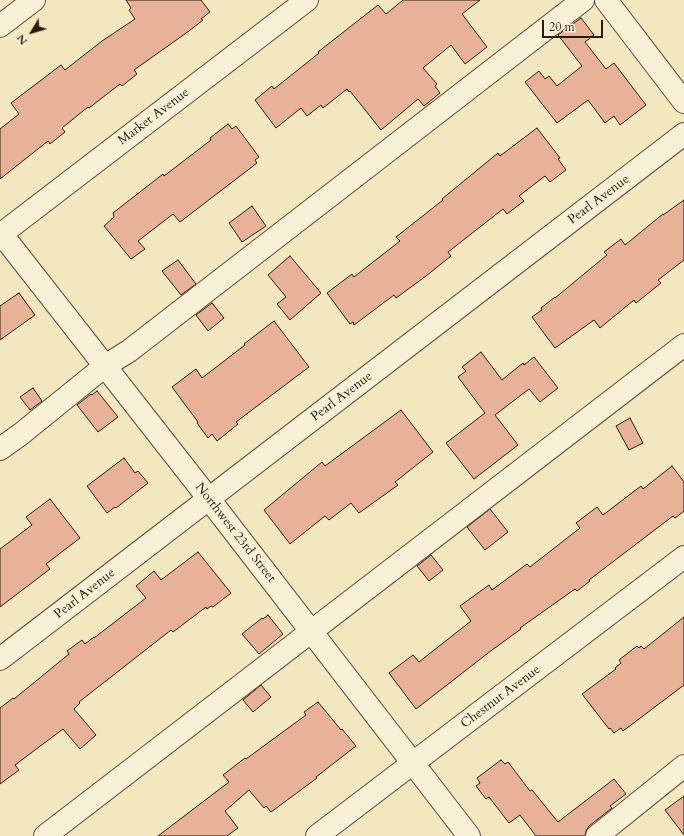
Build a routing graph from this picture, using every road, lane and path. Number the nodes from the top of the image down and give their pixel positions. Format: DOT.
graph roads {
  1 [pos="34,0"];
  2 [pos="307,0"];
  3 [pos="583,0"];
  4 [pos="606,0"];
  5 [pos="0,26"];
  6 [pos="684,102"];
  7 [pos="684,134"];
  8 [pos="0,233"];
  9 [pos="684,345"];
  10 [pos="105,366"];
  11 [pos="0,449"];
  12 [pos="209,499"];
  13 [pos="684,557"];
  14 [pos="311,631"];
  15 [pos="0,659"];
  16 [pos="413,764"];
  17 [pos="684,766"];
  18 [pos="45,836"];
  19 [pos="317,836"];
  20 [pos="469,836"];
  21 [pos="597,836"];
  1 -- 5 [label="street"];
  2 -- 8 [label="street, Market Avenue"];
  3 -- 10 [label="street"];
  4 -- 6 [label="street"];
  7 -- 12 [label="street, Pearl Avenue"];
  8 -- 10 [label="street, Northwest 23rd Street"];
  9 -- 14 [label="street"];
  10 -- 11 [label="street"];
  10 -- 12 [label="street, Northwest 23rd Street"];
  12 -- 14 [label="street, Northwest 23rd Street"];
  12 -- 15 [label="street, Pearl Avenue"];
  13 -- 16 [label="street, Chestnut Avenue"];
  14 -- 16 [label="street, Northwest 23rd Street"];
  14 -- 18 [label="street"];
  16 -- 19 [label="street, Chestnut Avenue"];
  16 -- 20 [label="street, Northwest 23rd Street"];
  17 -- 21 [label="street"];
}
